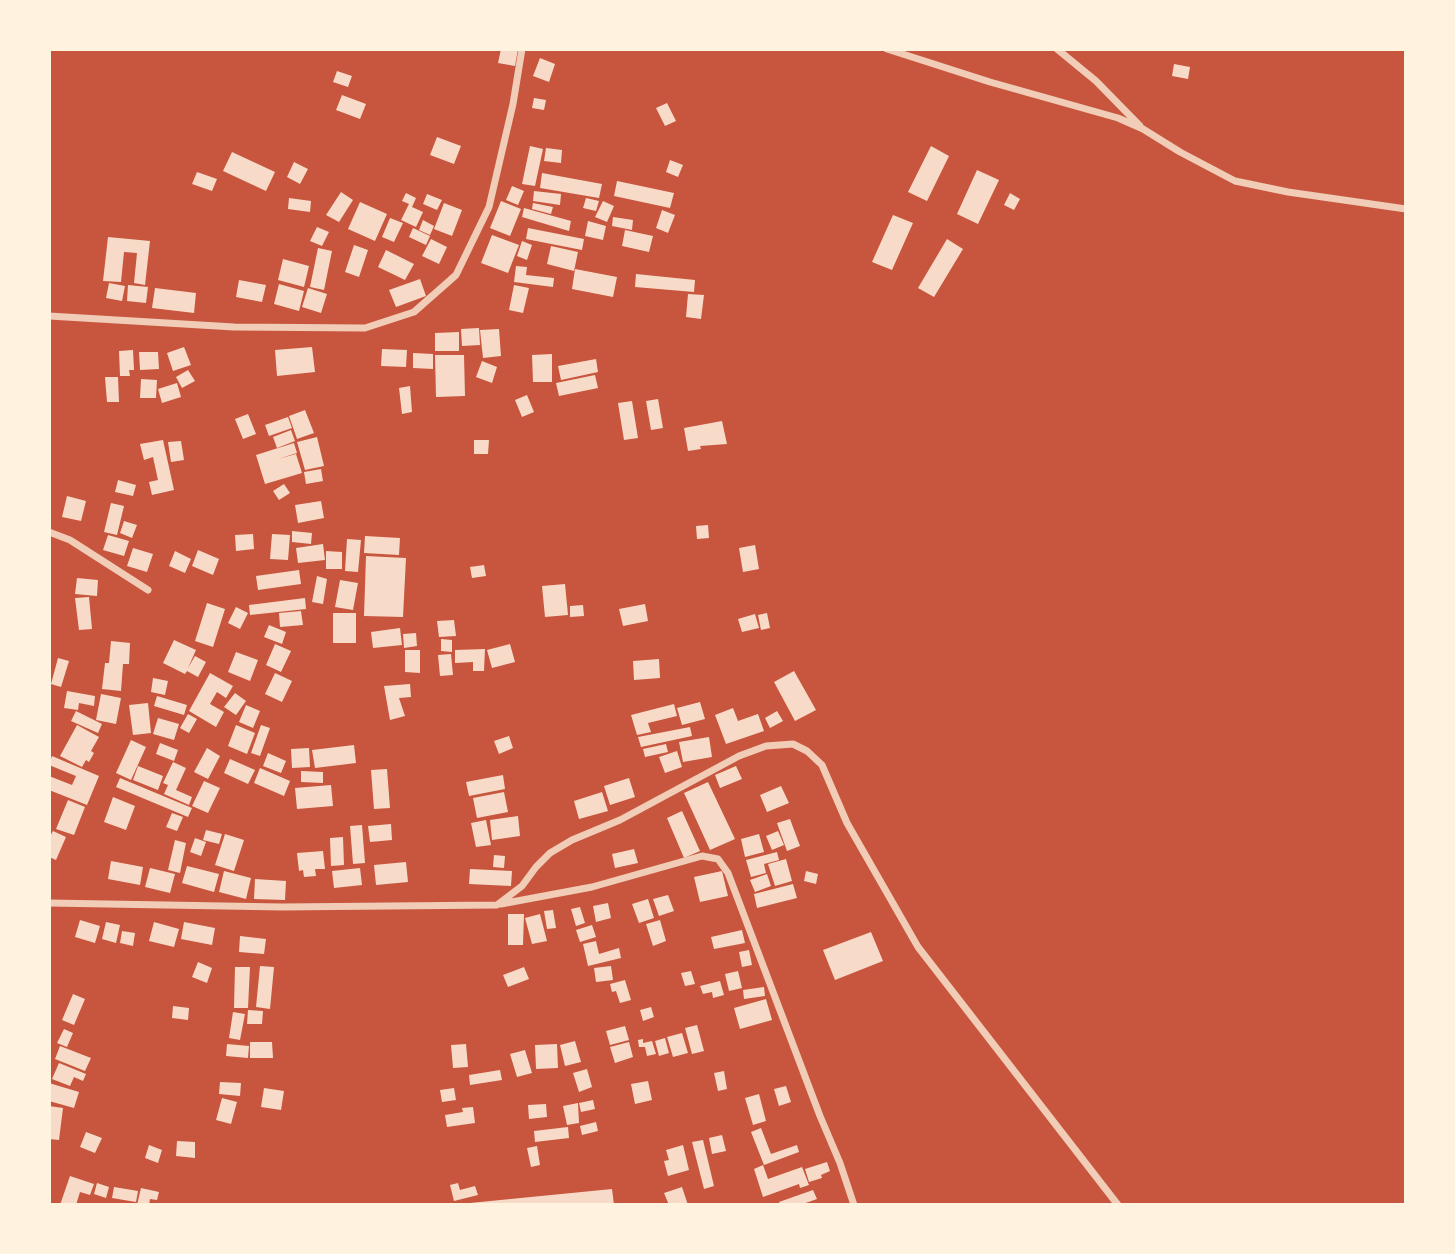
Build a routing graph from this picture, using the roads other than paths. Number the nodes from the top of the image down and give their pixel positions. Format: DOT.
graph roads {
  1 [pos="522,49"];
  2 [pos="887,49"];
  3 [pos="1058,49"];
  4 [pos="1143,129"];
  5 [pos="1406,209"];
  6 [pos="49,316"];
  7 [pos="49,532"];
  8 [pos="148,590"];
  9 [pos="49,903"];
  10 [pos="497,905"];
  11 [pos="854,1205"];
  12 [pos="1118,1205"];
  1 -- 6 [label="street"];
  2 -- 4 [label="street"];
  3 -- 4 [label="street"];
  4 -- 5 [label="street"];
  7 -- 8 [label="street"];
  9 -- 10 [label="street"];
  10 -- 11 [label="street"];
  10 -- 12 [label="street"];
}
